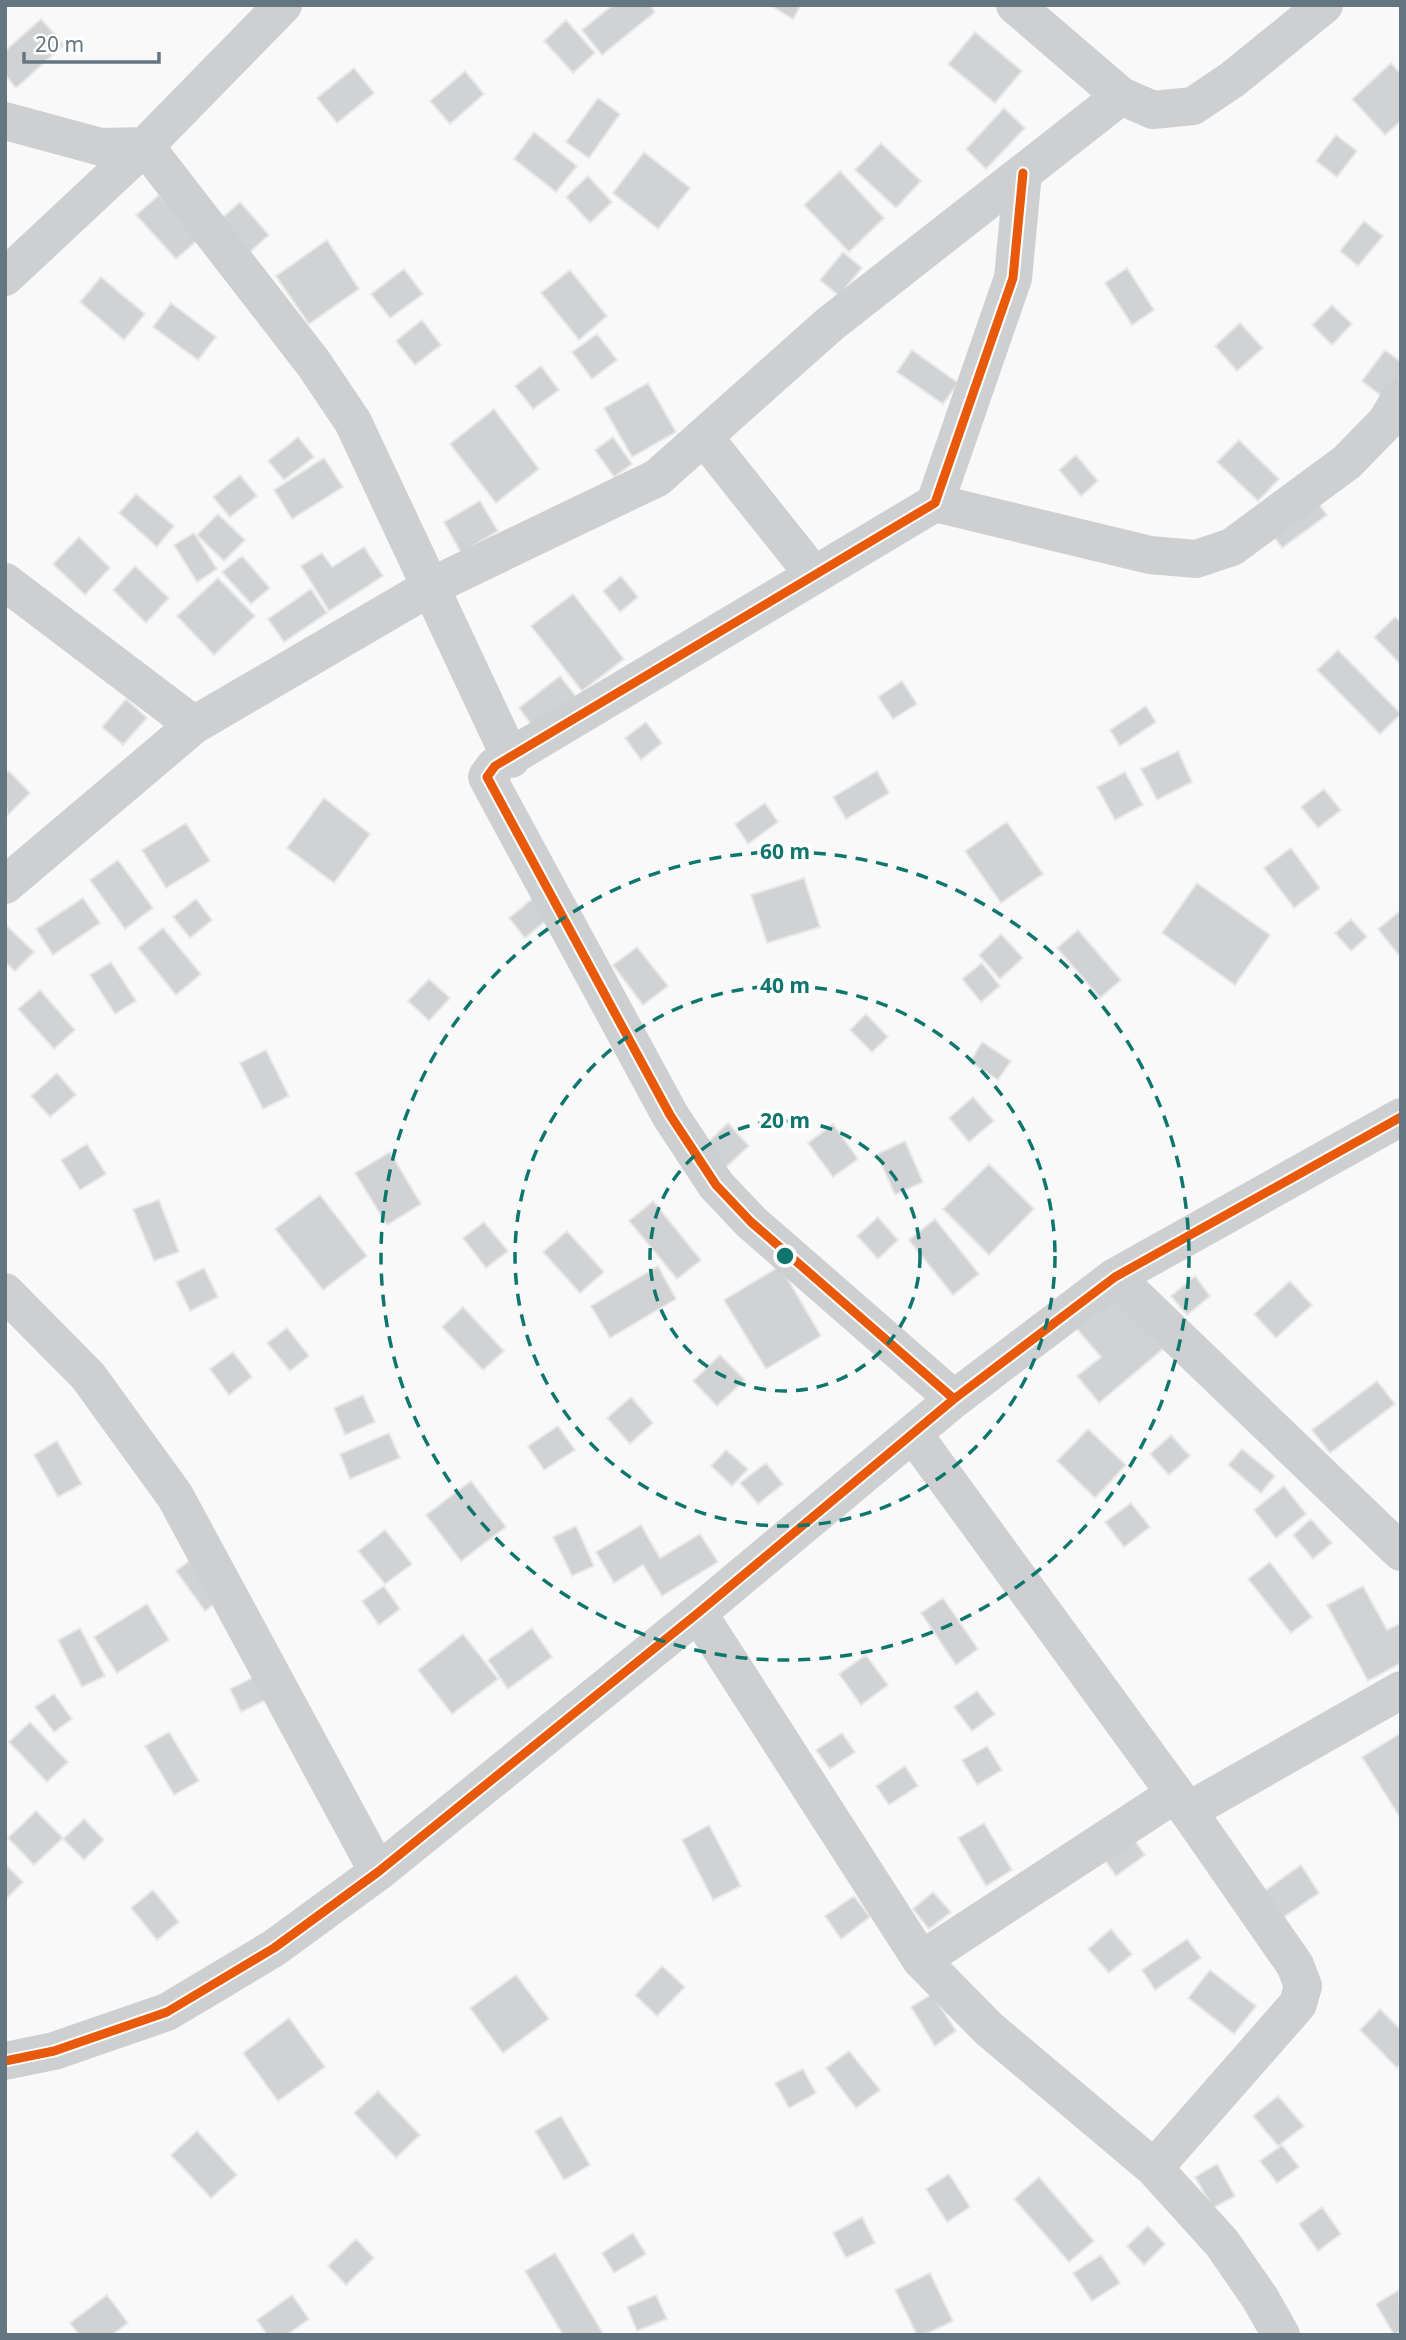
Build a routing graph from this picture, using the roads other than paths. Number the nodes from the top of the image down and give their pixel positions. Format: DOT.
graph roads {
  1 [pos="283,5"];
  2 [pos="1015,5"];
  3 [pos="1324,5"];
  4 [pos="1121,96"];
  5 [pos="5,121"];
  6 [pos="145,146"];
  7 [pos="1023,173"];
  8 [pos="5,277"];
  9 [pos="1401,397"];
  10 [pos="705,438"];
  11 [pos="935,503"];
  12 [pos="814,575"];
  13 [pos="5,582"];
  14 [pos="432,586"];
  15 [pos="194,725"];
  16 [pos="511,759"];
  17 [pos="5,885"];
  18 [pos="1401,1117"];
  19 [pos="1115,1277"];
  20 [pos="5,1292"];
  21 [pos="954,1399"];
  22 [pos="914,1435"];
  23 [pos="1401,1552"];
  24 [pos="698,1613"];
  25 [pos="1401,1690"];
  26 [pos="1182,1802"];
  27 [pos="378,1872"];
  28 [pos="921,1960"];
  29 [pos="5,2061"];
  30 [pos="1154,2168"];
  31 [pos="1280,2335"];
  1 -- 6 [label="street"];
  2 -- 4 [label="street"];
  3 -- 4 [label="street"];
  4 -- 7 [label="street"];
  5 -- 6 [label="street"];
  6 -- 8 [label="street"];
  6 -- 14 [label="street"];
  7 -- 10 [label="street"];
  7 -- 11 [label="street"];
  9 -- 11 [label="street"];
  10 -- 12 [label="street"];
  10 -- 14 [label="street"];
  11 -- 12 [label="street"];
  12 -- 16 [label="street"];
  13 -- 15 [label="street"];
  14 -- 15 [label="street"];
  14 -- 16 [label="street"];
  15 -- 17 [label="street"];
  16 -- 21 [label="street"];
  18 -- 19 [label="street"];
  19 -- 21 [label="street"];
  19 -- 23 [label="street"];
  20 -- 27 [label="street"];
  21 -- 22 [label="street"];
  22 -- 24 [label="street"];
  22 -- 26 [label="street"];
  24 -- 27 [label="street"];
  24 -- 28 [label="street"];
  25 -- 26 [label="street"];
  26 -- 28 [label="street"];
  26 -- 30 [label="street"];
  27 -- 29 [label="street"];
  28 -- 30 [label="street"];
  30 -- 31 [label="street"];
}
